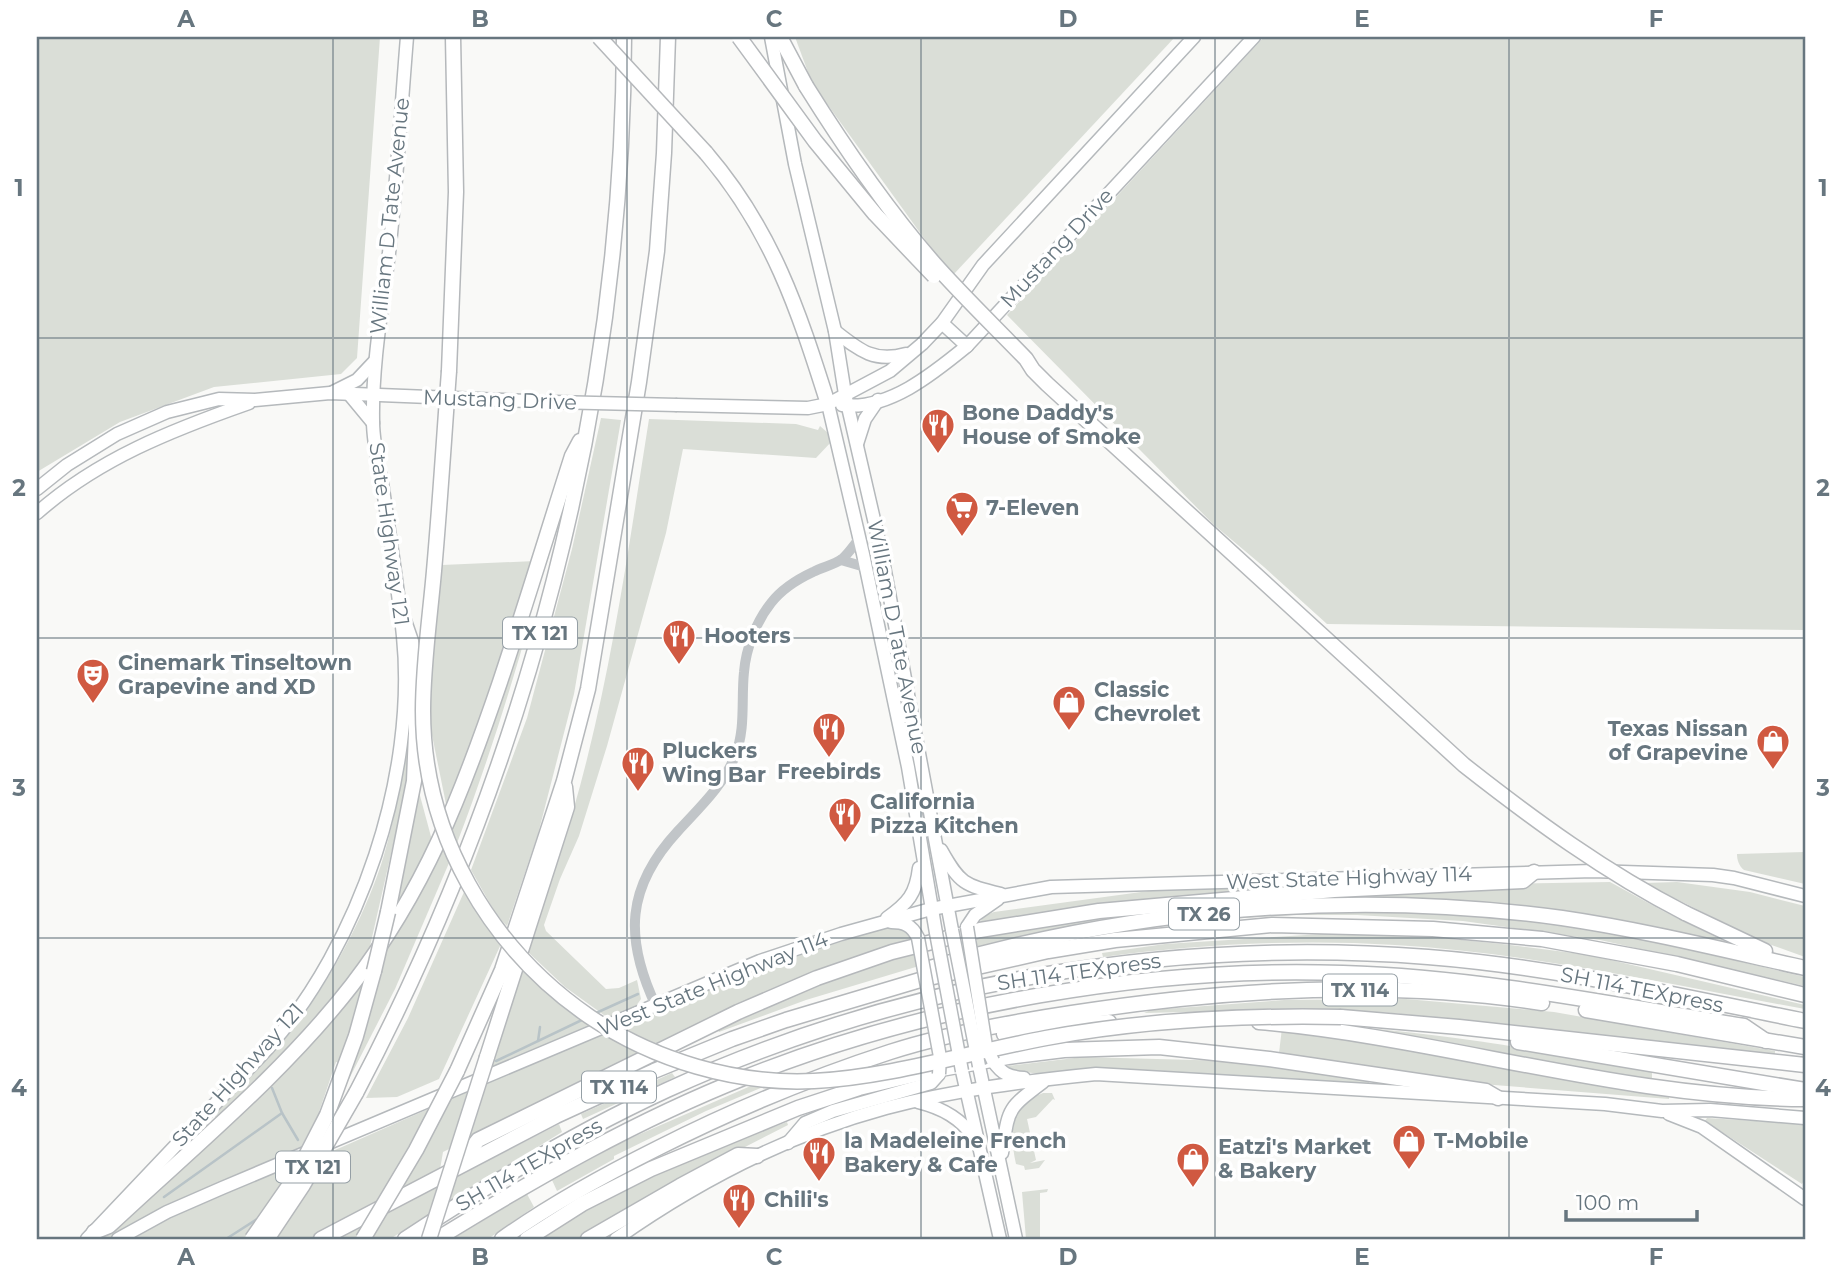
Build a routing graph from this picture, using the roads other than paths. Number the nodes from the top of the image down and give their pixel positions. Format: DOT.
graph roads {
  1 [pos="407,37"];
  2 [pos="453,37"];
  3 [pos="598,37"];
  4 [pos="624,37"];
  5 [pos="668,37"];
  6 [pos="739,37"];
  7 [pos="771,37"];
  8 [pos="780,37"];
  9 [pos="1194,37"];
  10 [pos="1254,37"];
  11 [pos="783,97"];
  12 [pos="942,323"];
  13 [pos="835,331"];
  14 [pos="967,346"];
  15 [pos="910,353"];
  16 [pos="374,362"];
  17 [pos="1033,370"];
  18 [pos="330,394"];
  19 [pos="349,394"];
  20 [pos="374,396"];
  21 [pos="256,400"];
  22 [pos="846,400"];
  23 [pos="878,400"];
  24 [pos="828,404"];
  25 [pos="373,423"];
  26 [pos="588,428"];
  27 [pos="857,444"];
  28 [pos="37,489"];
  29 [pos="38,510"];
  30 [pos="859,539"];
  31 [pos="841,560"];
  32 [pos="864,560"];
  33 [pos="889,594"];
  34 [pos="401,612"];
  35 [pos="895,707"];
  36 [pos="922,764"];
  37 [pos="564,780"];
  38 [pos="936,841"];
  39 [pos="921,855"];
  40 [pos="1534,872"];
  41 [pos="1005,895"];
  42 [pos="1805,896"];
  43 [pos="948,906"];
  44 [pos="931,909"];
  45 [pos="881,922"];
  46 [pos="1805,967"];
  47 [pos="1805,995"];
  48 [pos="656,1006"];
  49 [pos="814,1012"];
  50 [pos="1805,1021"];
  51 [pos="1477,1029"];
  52 [pos="954,1036"];
  53 [pos="1766,1041"];
  54 [pos="1805,1047"];
  55 [pos="1805,1065"];
  56 [pos="1046,1079"];
  57 [pos="984,1089"];
  58 [pos="1805,1090"];
  59 [pos="966,1092"];
  60 [pos="1498,1098"];
  61 [pos="1805,1099"];
  62 [pos="915,1101"];
  63 [pos="1662,1111"];
  64 [pos="1805,1118"];
  65 [pos="788,1143"];
  66 [pos="979,1145"];
  67 [pos="757,1156"];
  68 [pos="1000,1162"];
  69 [pos="458,1166"];
  70 [pos="1805,1199"];
  71 [pos="91,1236"];
  72 [pos="118,1239"];
  73 [pos="252,1239"];
  74 [pos="267,1239"];
  75 [pos="321,1239"];
  76 [pos="363,1239"];
  77 [pos="405,1239"];
  78 [pos="429,1239"];
  79 [pos="437,1239"];
  80 [pos="502,1239"];
  81 [pos="527,1239"];
  82 [pos="588,1239"];
  83 [pos="616,1239"];
  84 [pos="1000,1239"];
  85 [pos="1016,1239"];
  1 -- 16 [label="main road, William D Tate Avenue"];
  2 -- 51 [label="highway, bridge"];
  3 -- 24 [label="highway, bridge"];
  4 -- 26 [label="highway, TX 121"];
  5 -- 37 [label="highway, TX 121"];
  6 -- 11 [label="highway, bridge"];
  7 -- 11 [label="main road, William D Tate Avenue"];
  8 -- 17 [label="highway, bridge"];
  9 -- 12 [label="main road, Mustang Drive"];
  10 -- 14 [label="main road, Mustang Drive"];
  11 -- 13 [label="main road, William D Tate Avenue"];
  11 -- 17 [label="highway, bridge"];
  12 -- 14 [label="main road"];
  12 -- 15 [label="main road, Mustang Drive"];
  13 -- 15 [label="main road"];
  13 -- 22 [label="main road, William D Tate Avenue"];
  14 -- 23 [label="main road, Mustang Drive"];
  15 -- 22 [label="main road, Mustang Drive"];
  16 -- 18 [label="main road"];
  16 -- 20 [label="main road, William D Tate Avenue"];
  17 -- 46 [label="highway, bridge"];
  18 -- 19 [label="main road, Mustang Drive"];
  18 -- 21 [label="main road, Mustang Drive"];
  19 -- 20 [label="main road, Mustang Drive"];
  19 -- 25 [label="main road"];
  20 -- 24 [label="main road, Mustang Drive, bridge"];
  20 -- 25 [label="main road, State Highway 121"];
  21 -- 28 [label="main road, Mustang Drive"];
  21 -- 29 [label="main road, Mustang Drive"];
  22 -- 23 [label="main road, Mustang Drive"];
  22 -- 24 [label="main road, Mustang Drive"];
  22 -- 27 [label="main road, William D Tate Avenue"];
  23 -- 27 [label="main road"];
  24 -- 30 [label="main road, William D Tate Avenue"];
  25 -- 34 [label="main road, State Highway 121"];
  26 -- 71 [label="highway"];
  26 -- 74 [label="highway, TX 121, bridge"];
  27 -- 33 [label="main road, William D Tate Avenue"];
  30 -- 31 [label="street"];
  30 -- 32 [label="main road, William D Tate Avenue"];
  31 -- 32 [label="street"];
  31 -- 48 [label="street"];
  32 -- 33 [label="main road"];
  32 -- 35 [label="main road, William D Tate Avenue"];
  33 -- 36 [label="main road, William D Tate Avenue"];
  34 -- 71 [label="main road, State Highway 121"];
  34 -- 73 [label="highway, bridge"];
  35 -- 36 [label="main road"];
  35 -- 39 [label="main road, William D Tate Avenue"];
  36 -- 38 [label="main road, William D Tate Avenue"];
  37 -- 76 [label="highway, TX 121, bridge"];
  37 -- 78 [label="highway, bridge"];
  38 -- 41 [label="main road"];
  38 -- 43 [label="main road, William D Tate Avenue"];
  39 -- 44 [label="main road, William D Tate Avenue"];
  39 -- 45 [label="main road"];
  40 -- 41 [label="main road, West State Highway 114"];
  40 -- 42 [label="main road, West State Highway 114"];
  40 -- 69 [label="highway"];
  41 -- 43 [label="main road, West State Highway 114"];
  41 -- 56 [label="main road, bridge"];
  43 -- 44 [label="main road, West State Highway 114"];
  43 -- 57 [label="main road, William D Tate Avenue, bridge"];
  44 -- 45 [label="main road, West State Highway 114"];
  44 -- 59 [label="main road, William D Tate Avenue, bridge"];
  45 -- 48 [label="main road, West State Highway 114"];
  45 -- 65 [label="main road, bridge"];
  46 -- 49 [label="highway, TX 26"];
  47 -- 49 [label="highway, TX 114"];
  48 -- 72 [label="main road, West State Highway 114"];
  49 -- 69 [label="highway, TX 114"];
  50 -- 77 [label="highway, SH 114 TEXpress"];
  51 -- 55 [label="highway"];
  51 -- 58 [label="highway"];
  52 -- 53 [label="highway, TX 114"];
  52 -- 61 [label="highway"];
  52 -- 80 [label="highway, TX 114"];
  53 -- 54 [label="highway, TX 114"];
  53 -- 79 [label="highway, SH 114 TEXpress"];
  56 -- 57 [label="main road"];
  56 -- 60 [label="main road"];
  56 -- 68 [label="main road"];
  57 -- 59 [label="main road"];
  57 -- 68 [label="main road, William D Tate Avenue"];
  59 -- 62 [label="main road"];
  59 -- 66 [label="main road, William D Tate Avenue"];
  60 -- 63 [label="main road"];
  60 -- 81 [label="highway"];
  62 -- 65 [label="main road"];
  62 -- 66 [label="main road"];
  63 -- 64 [label="main road"];
  63 -- 70 [label="main road"];
  65 -- 67 [label="main road"];
  66 -- 84 [label="main road, William D Tate Avenue"];
  67 -- 82 [label="highway"];
  67 -- 83 [label="main road"];
  68 -- 85 [label="main road, William D Tate Avenue"];
  69 -- 75 [label="highway, TX 114"];
}
